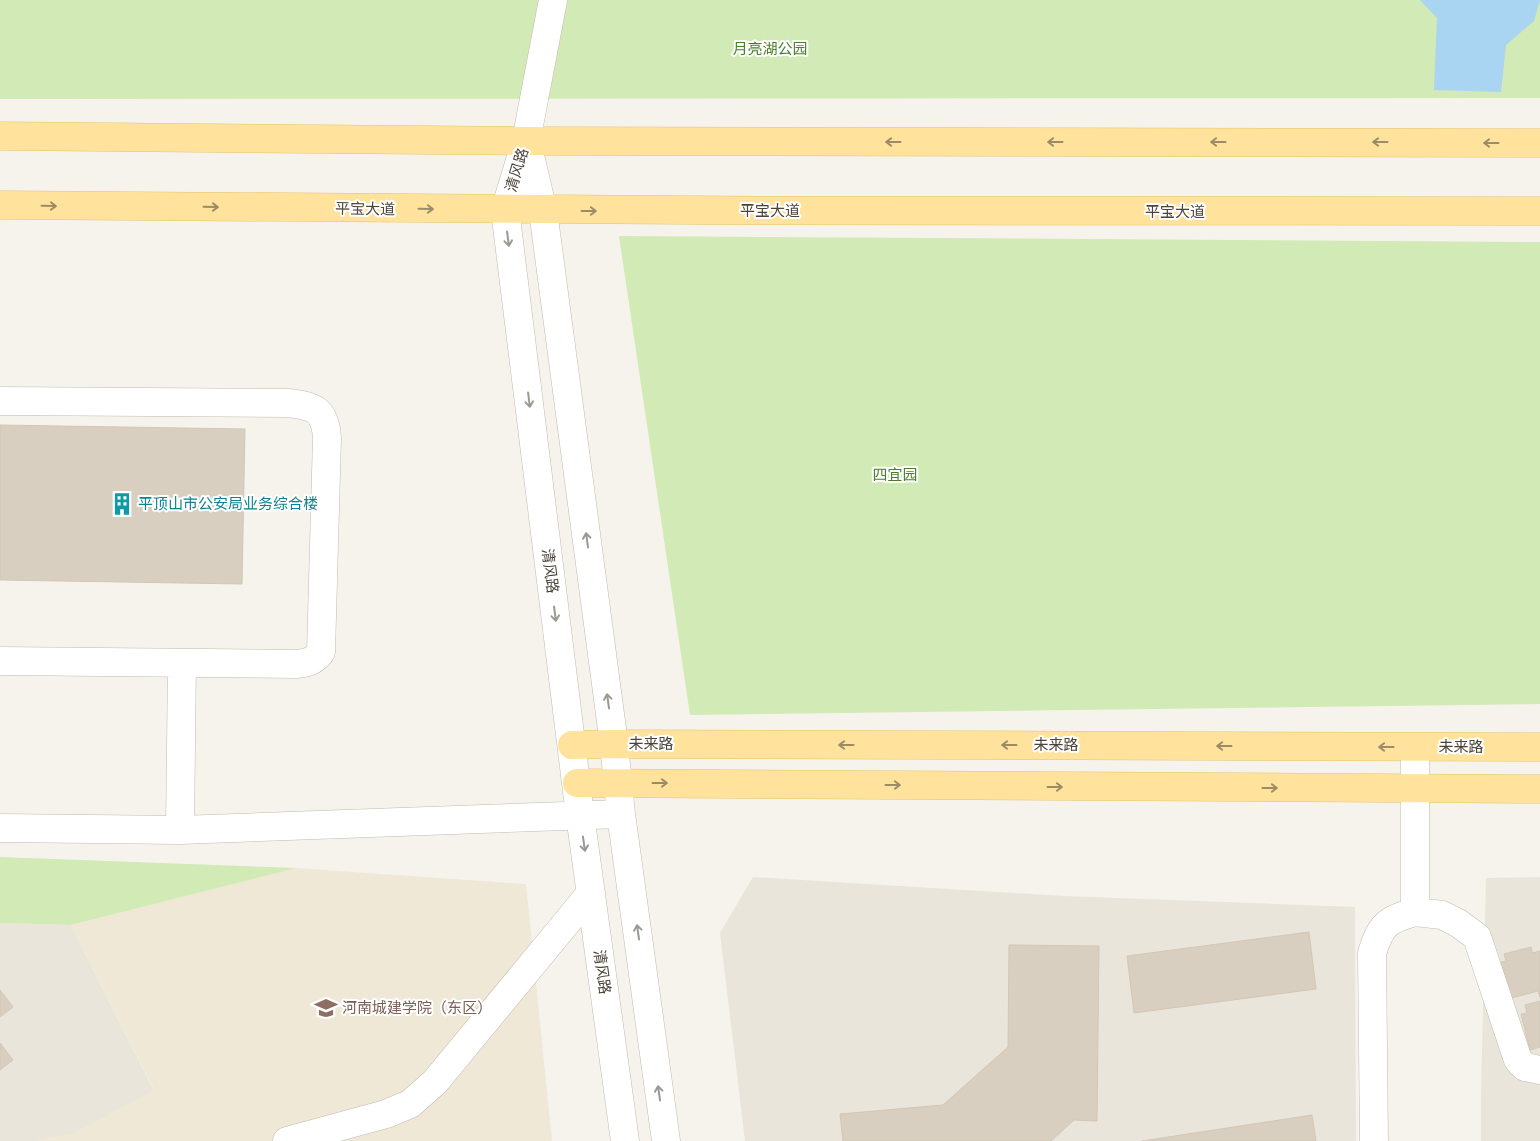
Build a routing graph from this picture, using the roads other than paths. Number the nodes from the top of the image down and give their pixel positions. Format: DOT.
graph roads {
  1 [pos="553,0"];
  2 [pos="0,136"];
  3 [pos="526,141"];
  4 [pos="1540,143"];
  5 [pos="0,205"];
  6 [pos="505,210"];
  7 [pos="543,211"];
  8 [pos="1540,211"];
  9 [pos="0,401"];
  10 [pos="0,662"];
  11 [pos="182,663"];
  12 [pos="614,744"];
  13 [pos="572,745"];
  14 [pos="1415,747"];
  15 [pos="1540,747"];
  16 [pos="618,783"];
  17 [pos="577,784"];
  18 [pos="1415,789"];
  19 [pos="1540,789"];
  20 [pos="621,814"];
  21 [pos="580,815"];
  22 [pos="0,828"];
  23 [pos="180,830"];
  24 [pos="591,893"];
  25 [pos="1415,912"];
  26 [pos="1540,1070"];
  27 [pos="287,1141"];
  28 [pos="625,1141"];
  29 [pos="666,1141"];
  30 [pos="1374,1141"];
  1 -- 3 [label="street"];
  2 -- 3 [label="main road"];
  4 -- 3 [label="main road, one-way"];
  3 -- 6 [label="street, 清风路"];
  3 -- 7 [label="street, 清风路"];
  5 -- 6 [label="main road, 平宝大道, one-way"];
  6 -- 7 [label="main road, 平宝大道"];
  6 -- 13 [label="street, 清风路, one-way"];
  7 -- 8 [label="main road, 平宝大道, one-way"];
  12 -- 7 [label="street, 清风路, one-way"];
  9 -- 11 [label="street"];
  10 -- 11 [label="street"];
  11 -- 23 [label="street"];
  12 -- 13 [label="main road, 未来路"];
  14 -- 12 [label="main road, 未来路, one-way"];
  12 -- 16 [label="street, 清风路"];
  13 -- 17 [label="street, 清风路"];
  14 -- 15 [label="main road, 未来路"];
  14 -- 18 [label="street"];
  16 -- 17 [label="main road"];
  16 -- 18 [label="main road, one-way"];
  16 -- 20 [label="street, 清风路"];
  17 -- 21 [label="street, 清风路"];
  18 -- 19 [label="main road"];
  18 -- 25 [label="street"];
  20 -- 21 [label="street"];
  29 -- 20 [label="street, 清风路, one-way"];
  21 -- 23 [label="street"];
  21 -- 24 [label="street, 清风路, one-way"];
  22 -- 23 [label="street"];
  24 -- 27 [label="street"];
  24 -- 28 [label="street, 清风路"];
  25 -- 26 [label="street"];
  25 -- 30 [label="street"];
}
